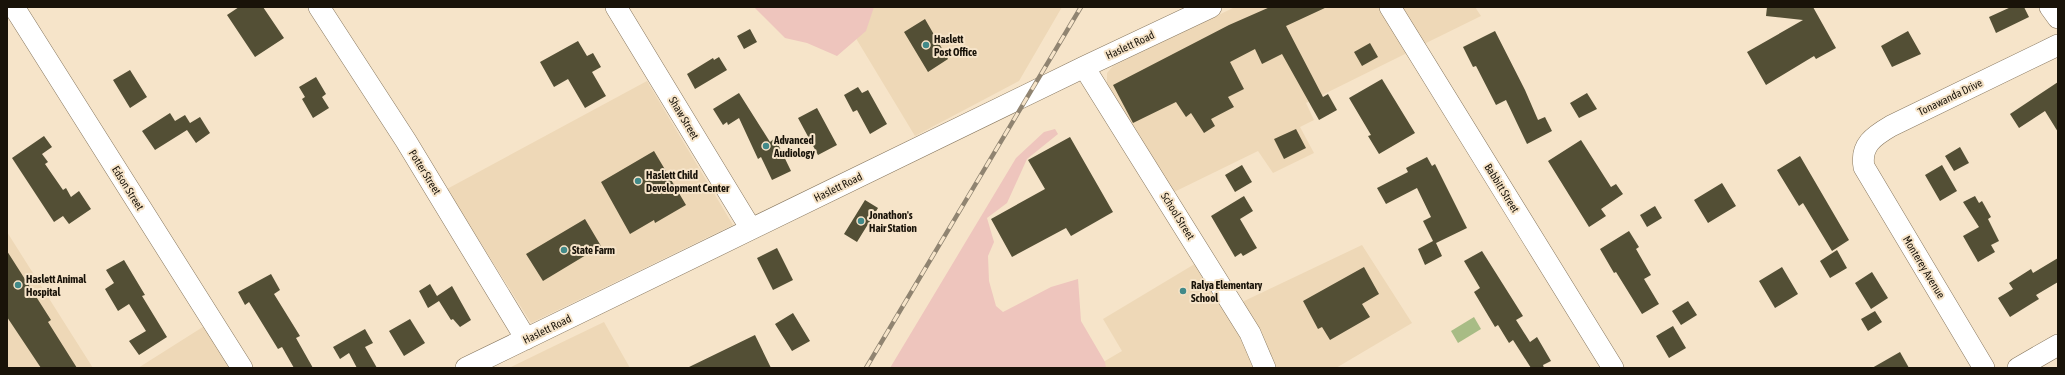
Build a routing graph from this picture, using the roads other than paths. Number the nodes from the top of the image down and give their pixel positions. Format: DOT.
graph roads {
  1 [pos="14,7"];
  2 [pos="319,7"];
  3 [pos="616,7"];
  4 [pos="1211,7"];
  5 [pos="1390,7"];
  6 [pos="2050,7"];
  7 [pos="2058,18"];
  8 [pos="2058,45"];
  9 [pos="1084,67"];
  10 [pos="1864,167"];
  11 [pos="751,229"];
  12 [pos="526,339"];
  13 [pos="2058,344"];
  14 [pos="242,368"];
  15 [pos="466,368"];
  16 [pos="1265,368"];
  17 [pos="1613,368"];
  18 [pos="1984,368"];
  19 [pos="2018,368"];
  1 -- 14 [label="street, Edson Street"];
  2 -- 12 [label="street, Potter Street"];
  3 -- 11 [label="street, Shaw Street"];
  4 -- 9 [label="street, Haslett Road"];
  5 -- 17 [label="street, Babbitt Street"];
  6 -- 7 [label="street"];
  8 -- 10 [label="street, Tonawanda Drive"];
  9 -- 11 [label="street, Haslett Road"];
  9 -- 16 [label="street, School Street"];
  10 -- 18 [label="street, Monterey Avenue"];
  11 -- 12 [label="street, Haslett Road"];
  12 -- 15 [label="street, Haslett Road"];
  13 -- 19 [label="street"];
}
